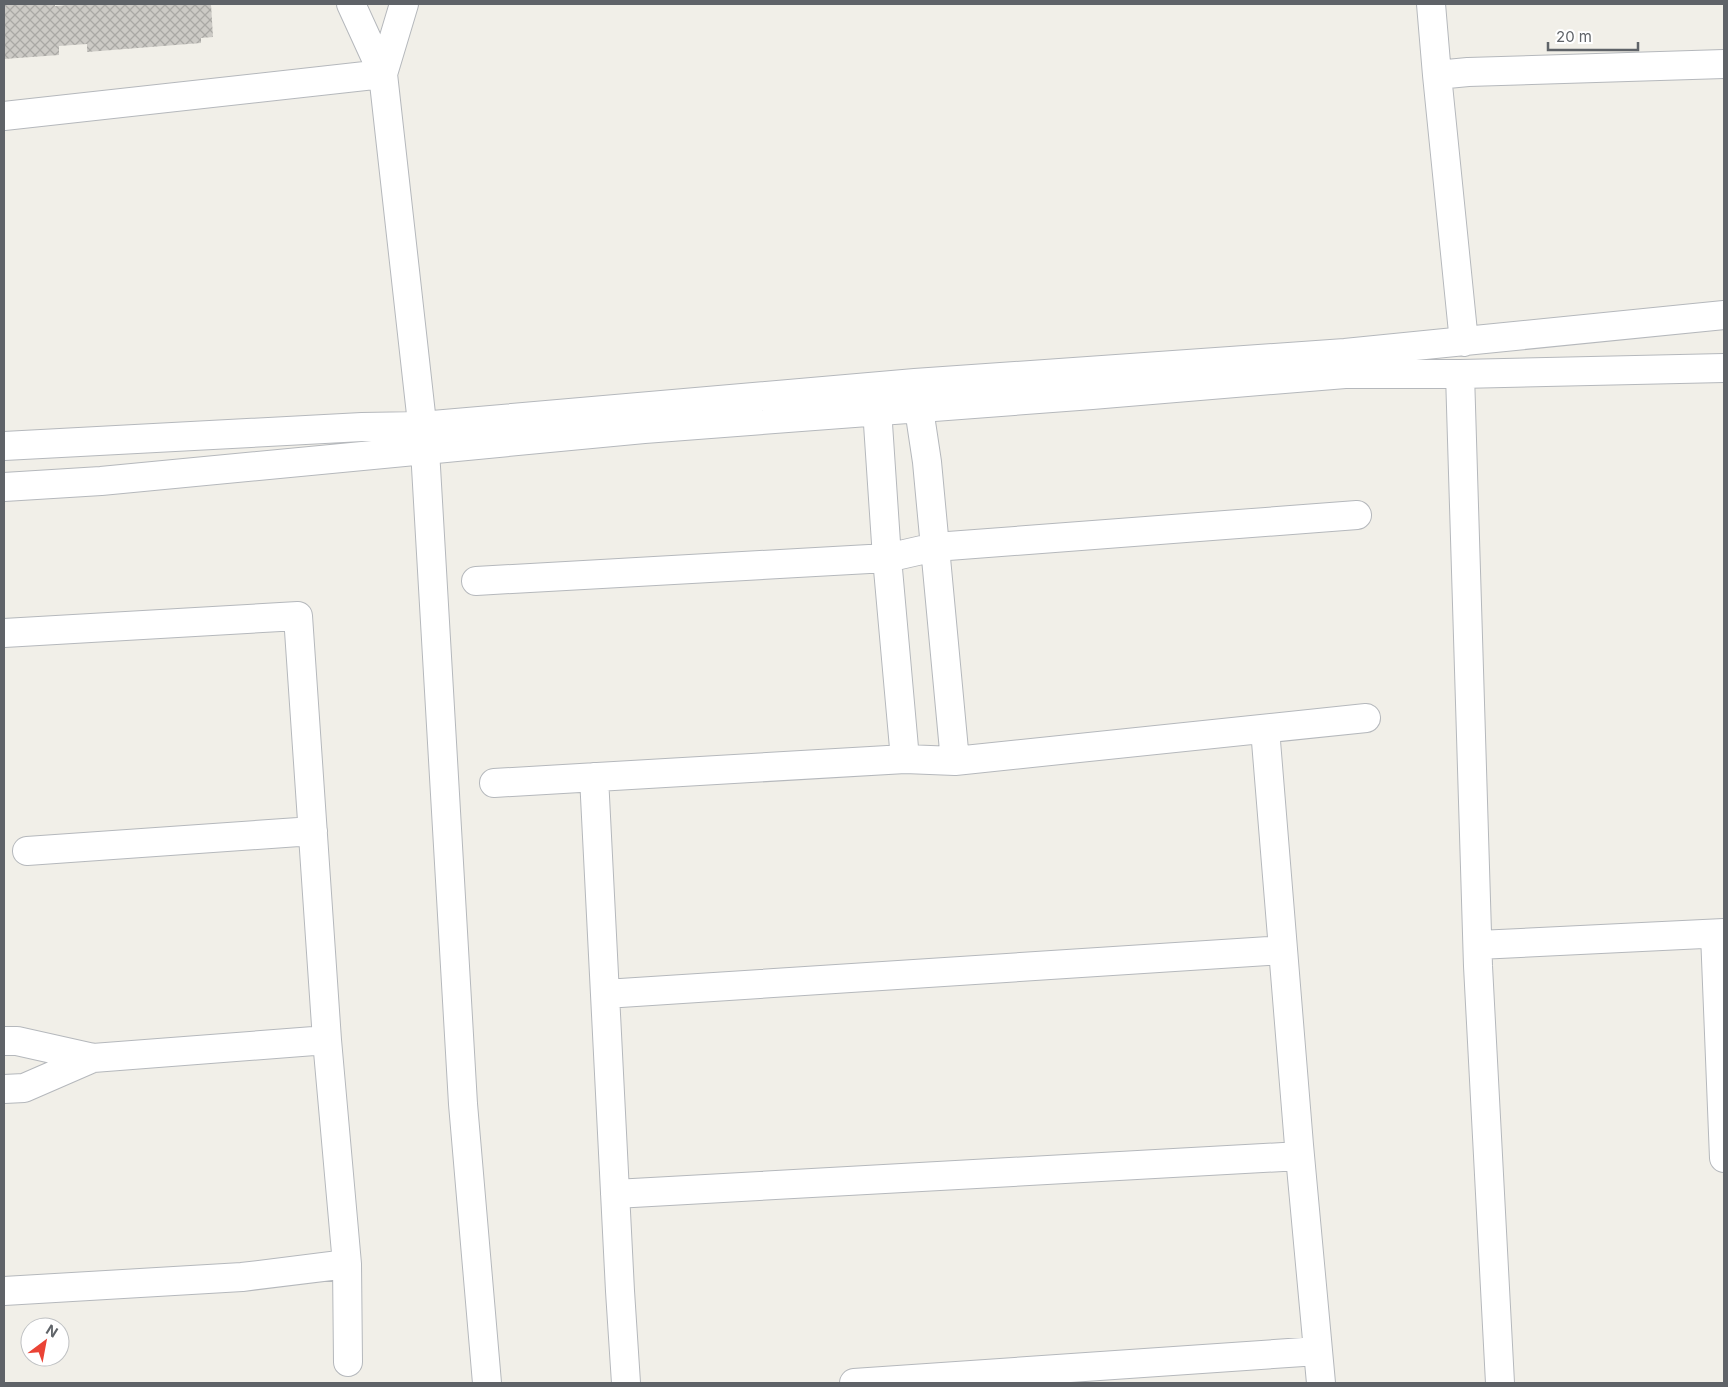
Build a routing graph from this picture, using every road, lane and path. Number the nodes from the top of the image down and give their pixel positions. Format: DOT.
graph roads {
  1 [pos="351,4"];
  2 [pos="404,4"];
  3 [pos="1432,4"];
  4 [pos="1724,64"];
  5 [pos="383,74"];
  6 [pos="1437,75"];
  7 [pos="4,116"];
  8 [pos="1724,315"];
  9 [pos="1464,342"];
  10 [pos="1345,363"];
  11 [pos="1724,368"];
  12 [pos="1460,374"];
  13 [pos="917,395"];
  14 [pos="876,399"];
  15 [pos="423,438"];
  16 [pos="4,446"];
  17 [pos="4,487"];
  18 [pos="1357,514"];
  19 [pos="935,547"];
  20 [pos="888,558"];
  21 [pos="476,581"];
  22 [pos="4,633"];
  23 [pos="1366,718"];
  24 [pos="1266,728"];
  25 [pos="905,759"];
  26 [pos="955,760"];
  27 [pos="594,777"];
  28 [pos="494,783"];
  29 [pos="313,832"];
  30 [pos="27,851"];
  31 [pos="1720,934"];
  32 [pos="1478,944"];
  33 [pos="1283,950"];
  34 [pos="605,994"];
  35 [pos="327,1040"];
  36 [pos="4,1041"];
  37 [pos="93,1058"];
  38 [pos="4,1089"];
  39 [pos="1300,1156"];
  40 [pos="1724,1158"];
  41 [pos="615,1194"];
  42 [pos="347,1264"];
  43 [pos="4,1291"];
  44 [pos="1318,1351"];
  45 [pos="348,1362"];
  46 [pos="487,1383"];
  47 [pos="626,1383"];
  48 [pos="854,1383"];
  49 [pos="1322,1383"];
  50 [pos="1500,1383"];
  1 -- 5 [label="street"];
  2 -- 5 [label="street"];
  3 -- 6 [label="street"];
  4 -- 6 [label="street"];
  5 -- 7 [label="street"];
  5 -- 15 [label="street"];
  6 -- 9 [label="street"];
  8 -- 9 [label="street"];
  9 -- 10 [label="street"];
  10 -- 12 [label="street"];
  10 -- 13 [label="street"];
  11 -- 12 [label="street"];
  12 -- 32 [label="street"];
  13 -- 14 [label="street"];
  13 -- 19 [label="street"];
  14 -- 15 [label="street"];
  14 -- 20 [label="street"];
  15 -- 16 [label="street"];
  15 -- 17 [label="street"];
  15 -- 46 [label="street"];
  18 -- 19 [label="street"];
  19 -- 20 [label="street"];
  19 -- 26 [label="street"];
  20 -- 21 [label="street"];
  20 -- 25 [label="street"];
  22 -- 29 [label="street"];
  23 -- 24 [label="street"];
  24 -- 26 [label="street"];
  24 -- 33 [label="street"];
  25 -- 26 [label="street"];
  25 -- 27 [label="street"];
  27 -- 28 [label="street"];
  27 -- 34 [label="street"];
  29 -- 30 [label="street"];
  29 -- 35 [label="street"];
  31 -- 32 [label="street"];
  31 -- 40 [label="street"];
  32 -- 50 [label="street"];
  33 -- 34 [label="street"];
  33 -- 39 [label="street"];
  34 -- 41 [label="street"];
  35 -- 37 [label="street"];
  35 -- 42 [label="street"];
  36 -- 37 [label="street"];
  37 -- 38 [label="street"];
  39 -- 41 [label="street"];
  39 -- 44 [label="street"];
  41 -- 47 [label="street"];
  42 -- 43 [label="street"];
  42 -- 45 [label="street"];
  44 -- 48 [label="street"];
  44 -- 49 [label="street"];
}
